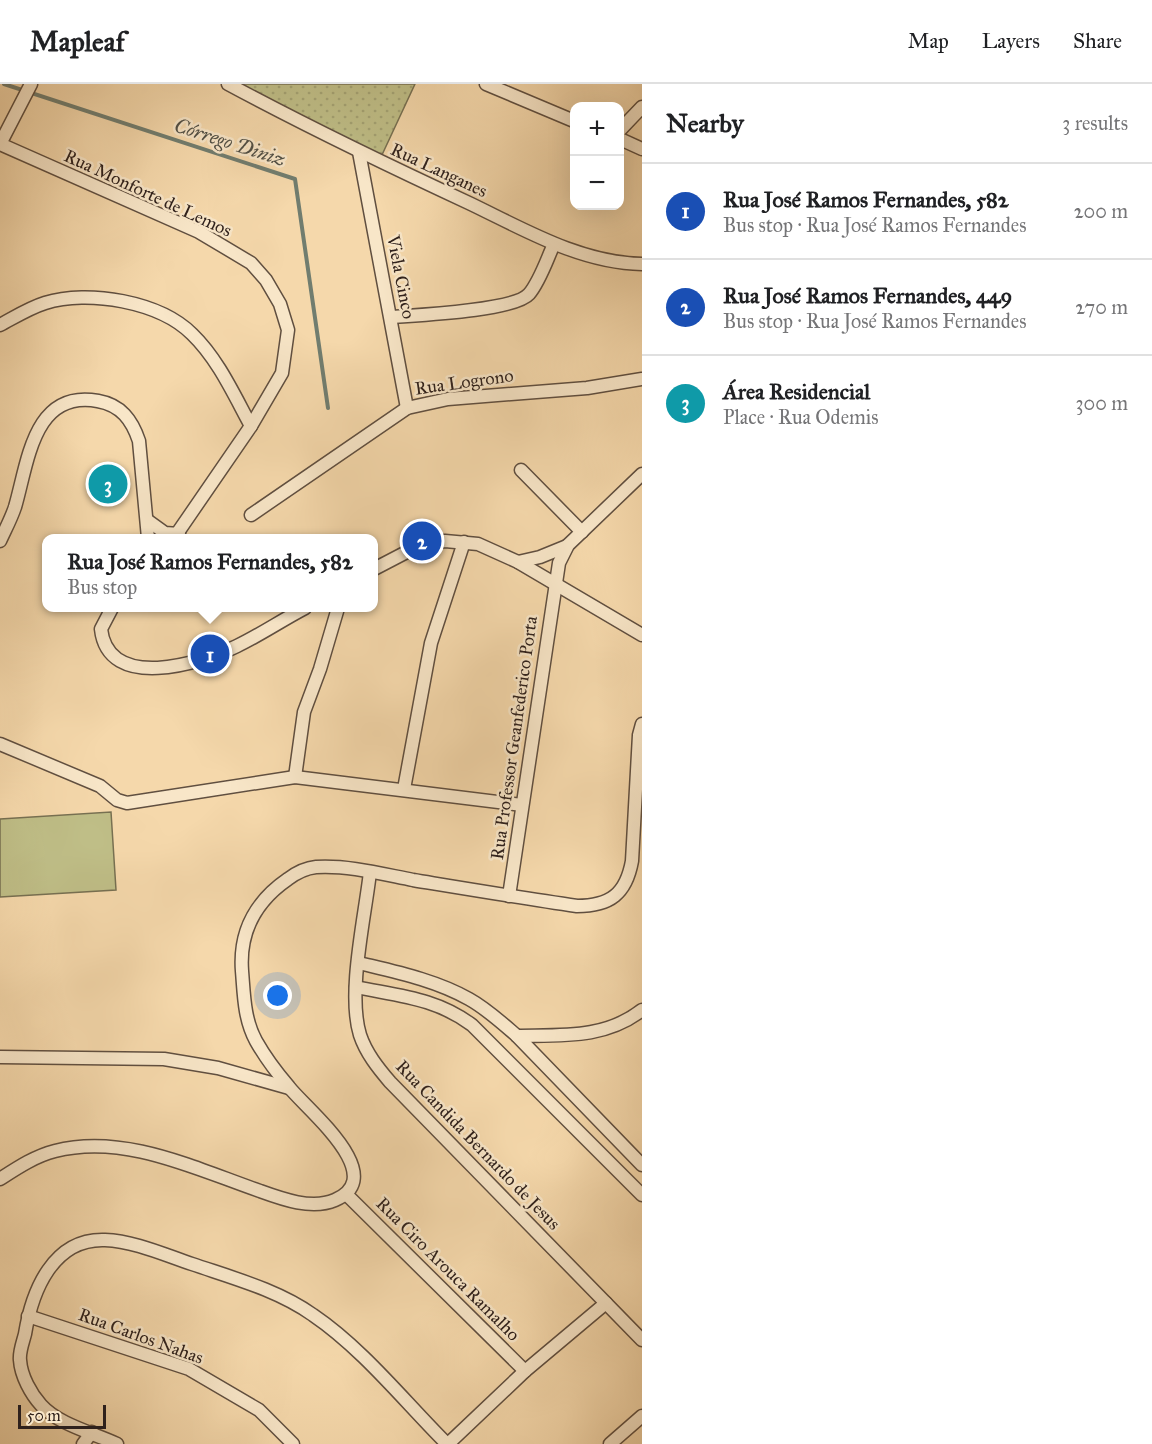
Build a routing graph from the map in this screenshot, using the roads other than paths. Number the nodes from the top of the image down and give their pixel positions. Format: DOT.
graph roads {
  1 [pos="31,84"];
  2 [pos="228,84"];
  3 [pos="486,84"];
  4 [pos="509,88"];
  5 [pos="642,107"];
  6 [pos="570,119"];
  7 [pos="624,126"];
  8 [pos="624,141"];
  9 [pos="0,144"];
  10 [pos="642,149"];
  11 [pos="359,152"];
  12 [pos="554,244"];
  13 [pos="642,264"];
  14 [pos="391,317"];
  15 [pos="0,325"];
  16 [pos="642,379"];
  17 [pos="407,408"];
  18 [pos="251,426"];
  19 [pos="521,470"];
  20 [pos="642,474"];
  21 [pos="251,515"];
  22 [pos="147,520"];
  23 [pos="582,532"];
  24 [pos="148,534"];
  25 [pos="169,534"];
  26 [pos="178,534"];
  27 [pos="0,541"];
  28 [pos="464,542"];
  29 [pos="568,545"];
  30 [pos="518,562"];
  31 [pos="378,567"];
  32 [pos="554,584"];
  33 [pos="109,612"];
  34 [pos="298,612"];
  35 [pos="337,612"];
  36 [pos="642,635"];
  37 [pos="642,724"];
  38 [pos="0,744"];
  39 [pos="295,777"];
  40 [pos="404,789"];
  41 [pos="522,805"];
  42 [pos="370,872"];
  43 [pos="509,896"];
  44 [pos="359,963"];
  45 [pos="356,987"];
  46 [pos="642,1010"];
  47 [pos="517,1036"];
  48 [pos="0,1057"];
  49 [pos="289,1088"];
  50 [pos="642,1165"];
  51 [pos="0,1179"];
  52 [pos="346,1194"];
  53 [pos="642,1195"];
  54 [pos="606,1303"];
  55 [pos="28,1316"];
  56 [pos="642,1340"];
  57 [pos="525,1371"];
  58 [pos="642,1416"];
  59 [pos="92,1432"];
  60 [pos="83,1444"];
  61 [pos="117,1444"];
  62 [pos="293,1444"];
  63 [pos="447,1444"];
  64 [pos="610,1444"];
  1 -- 9 [label="street"];
  2 -- 11 [label="street, Rua Langanes"];
  3 -- 4 [label="street"];
  4 -- 6 [label="street"];
  5 -- 7 [label="street"];
  8 -- 10 [label="street"];
  9 -- 18 [label="street, Rua Monforte de Lemos"];
  11 -- 12 [label="street, Rua Langanes"];
  11 -- 14 [label="street, Viela Cinco"];
  12 -- 13 [label="street, Rua Langanes"];
  12 -- 14 [label="street"];
  14 -- 17 [label="street, Viela Cinco"];
  15 -- 18 [label="street"];
  16 -- 17 [label="street, Rua Logrono"];
  17 -- 21 [label="street, Rua Logrono"];
  18 -- 26 [label="street, Rua Monforte de Lemos"];
  19 -- 23 [label="street"];
  20 -- 23 [label="street"];
  22 -- 24 [label="street"];
  22 -- 25 [label="street"];
  22 -- 27 [label="street"];
  23 -- 29 [label="street"];
  28 -- 30 [label="street"];
  28 -- 31 [label="street"];
  28 -- 40 [label="street"];
  29 -- 30 [label="street"];
  29 -- 32 [label="street, Rua Professor Geanfederico Porta"];
  30 -- 32 [label="street"];
  32 -- 36 [label="street"];
  32 -- 41 [label="street, Rua Professor Geanfederico Porta"];
  33 -- 34 [label="street"];
  35 -- 39 [label="street"];
  37 -- 43 [label="street"];
  38 -- 39 [label="street"];
  39 -- 40 [label="street"];
  40 -- 41 [label="street"];
  41 -- 43 [label="street, Rua Professor Geanfederico Porta"];
  42 -- 43 [label="street"];
  42 -- 44 [label="street, Rua Candida Bernardo de Jesus"];
  42 -- 49 [label="street"];
  44 -- 45 [label="street, Rua Candida Bernardo de Jesus"];
  44 -- 47 [label="street"];
  45 -- 53 [label="street"];
  45 -- 54 [label="street, Rua Candida Bernardo de Jesus"];
  46 -- 47 [label="street"];
  47 -- 50 [label="street"];
  48 -- 49 [label="street"];
  49 -- 52 [label="street"];
  51 -- 52 [label="street"];
  52 -- 57 [label="street, Rua Ciro Arouca Ramalho"];
  54 -- 56 [label="street, Rua Candida Bernardo de Jesus"];
  54 -- 57 [label="street"];
  55 -- 59 [label="street"];
  55 -- 62 [label="street, Rua Carlos Nahas"];
  55 -- 63 [label="street"];
  57 -- 63 [label="street"];
  58 -- 64 [label="street"];
  59 -- 60 [label="street"];
  59 -- 61 [label="street"];
}
